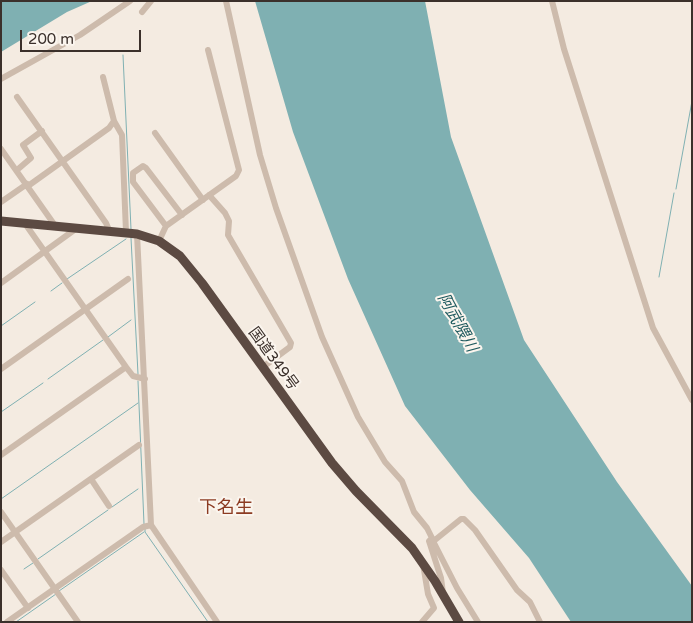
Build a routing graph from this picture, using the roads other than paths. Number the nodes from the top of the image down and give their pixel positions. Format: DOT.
graph roads {
  1 [pos="130,1"];
  2 [pos="151,1"];
  3 [pos="226,1"];
  4 [pos="552,1"];
  5 [pos="142,12"];
  6 [pos="208,50"];
  7 [pos="103,77"];
  8 [pos="1,79"];
  9 [pos="17,97"];
  10 [pos="114,121"];
  11 [pos="42,132"];
  12 [pos="155,134"];
  13 [pos="1,149"];
  14 [pos="63,162"];
  15 [pos="16,170"];
  16 [pos="27,185"];
  17 [pos="210,195"];
  18 [pos="203,200"];
  19 [pos="1,202"];
  20 [pos="182,215"];
  21 [pos="1,221"];
  22 [pos="26,225"];
  23 [pos="166,226"];
  24 [pos="56,227"];
  25 [pos="77,228"];
  26 [pos="109,230"];
  27 [pos="132,233"];
  28 [pos="159,241"];
  29 [pos="44,252"];
  30 [pos="128,279"];
  31 [pos="1,283"];
  32 [pos="86,309"];
  33 [pos="126,367"];
  34 [pos="263,367"];
  35 [pos="1,369"];
  36 [pos="144,379"];
  37 [pos="692,400"];
  38 [pos="139,445"];
  39 [pos="1,455"];
  40 [pos="91,479"];
  41 [pos="109,506"];
  42 [pos="1,512"];
  43 [pos="148,526"];
  44 [pos="16,532"];
  45 [pos="1,542"];
  46 [pos="432,542"];
  47 [pos="423,563"];
  48 [pos="1,570"];
  49 [pos="57,591"];
  50 [pos="443,595"];
  51 [pos="28,608"];
  52 [pos="452,611"];
  53 [pos="7,622"];
  54 [pos="78,622"];
  55 [pos="217,622"];
  56 [pos="422,622"];
  57 [pos="453,622"];
  58 [pos="459,622"];
  59 [pos="478,622"];
  60 [pos="540,622"];
  1 -- 8 [label="street"];
  2 -- 5 [label="street"];
  3 -- 46 [label="street"];
  4 -- 37 [label="street"];
  6 -- 17 [label="street"];
  7 -- 10 [label="street"];
  9 -- 11 [label="street"];
  10 -- 14 [label="street"];
  10 -- 27 [label="street"];
  11 -- 14 [label="street"];
  11 -- 15 [label="street"];
  12 -- 18 [label="street"];
  13 -- 15 [label="street"];
  14 -- 16 [label="street"];
  14 -- 26 [label="street"];
  15 -- 16 [label="street"];
  16 -- 19 [label="street"];
  16 -- 24 [label="street"];
  17 -- 18 [label="street"];
  17 -- 34 [label="street"];
  18 -- 20 [label="street"];
  20 -- 23 [label="street"];
  20 -- 23 [label="street"];
  21 -- 22 [label="highway, 国道349号"];
  22 -- 24 [label="highway, 国道349号"];
  22 -- 29 [label="street"];
  23 -- 28 [label="street"];
  24 -- 25 [label="highway, 国道349号"];
  25 -- 26 [label="highway, 国道349号"];
  25 -- 29 [label="street"];
  26 -- 27 [label="highway, 国道349号"];
  27 -- 28 [label="highway, 国道349号"];
  27 -- 36 [label="street"];
  28 -- 34 [label="highway, 国道349号"];
  29 -- 31 [label="street"];
  29 -- 32 [label="street"];
  30 -- 32 [label="street"];
  32 -- 33 [label="street"];
  32 -- 35 [label="street"];
  33 -- 36 [label="street"];
  33 -- 39 [label="street"];
  34 -- 47 [label="highway, 国道349号"];
  36 -- 43 [label="street"];
  38 -- 40 [label="street"];
  40 -- 41 [label="street"];
  40 -- 44 [label="street"];
  42 -- 44 [label="street"];
  43 -- 49 [label="street"];
  43 -- 55 [label="street"];
  44 -- 45 [label="street"];
  44 -- 49 [label="street"];
  46 -- 50 [label="street"];
  46 -- 59 [label="street"];
  46 -- 60 [label="street"];
  47 -- 50 [label="highway, 国道349号"];
  47 -- 56 [label="street"];
  48 -- 51 [label="street"];
  49 -- 51 [label="street"];
  49 -- 54 [label="street"];
  50 -- 52 [label="highway, 国道349号"];
  51 -- 53 [label="street"];
  52 -- 57 [label="street"];
  52 -- 58 [label="highway, 国道349号"];
}
